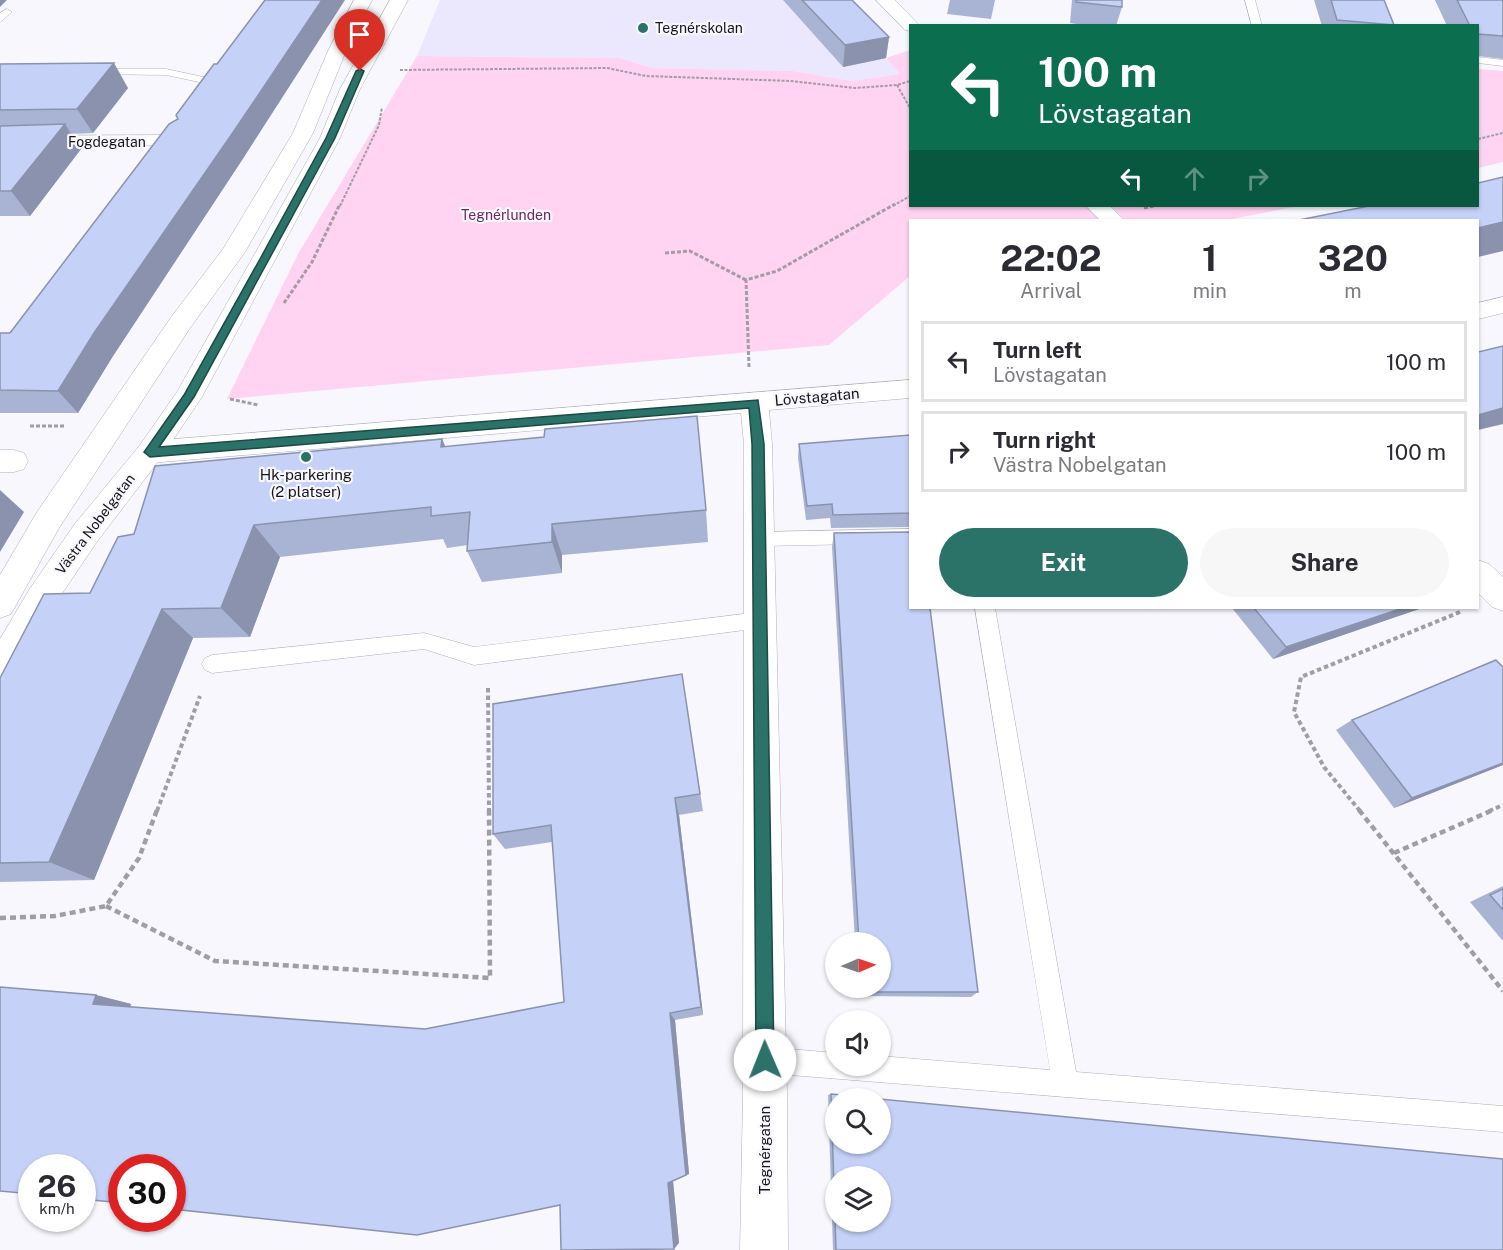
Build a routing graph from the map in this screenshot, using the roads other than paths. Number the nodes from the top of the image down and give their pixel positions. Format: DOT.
graph roads {
  1 [pos="363,0"];
  2 [pos="399,0"];
  3 [pos="885,0"];
  4 [pos="1250,0"];
  5 [pos="909,24"];
  6 [pos="1256,24"];
  7 [pos="1479,60"];
  8 [pos="1503,63"];
  9 [pos="83,72"];
  10 [pos="218,83"];
  11 [pos="182,136"];
  12 [pos="0,142"];
  13 [pos="1098,207"];
  14 [pos="1112,219"];
  15 [pos="1503,305"];
  16 [pos="1479,311"];
  17 [pos="752,387"];
  18 [pos="909,389"];
  19 [pos="150,452"];
  20 [pos="909,536"];
  21 [pos="759,539"];
  22 [pos="1479,574"];
  23 [pos="1503,598"];
  24 [pos="0,604"];
  25 [pos="985,609"];
  26 [pos="760,620"];
  27 [pos="212,664"];
  28 [pos="0,670"];
  29 [pos="765,1060"];
  30 [pos="1065,1084"];
  31 [pos="1503,1119"];
  32 [pos="764,1250"];
  1 -- 24 [label="main road"];
  2 -- 19 [label="main road, Västra Nobelgatan"];
  3 -- 5 [label="main road"];
  4 -- 6 [label="lane"];
  7 -- 8 [label="lane"];
  9 -- 10 [label="lane"];
  11 -- 12 [label="main road, Fogdegatan"];
  13 -- 14 [label="main road"];
  15 -- 16 [label="main road"];
  17 -- 18 [label="main road, Lövstagatan"];
  17 -- 19 [label="main road, Lövstagatan"];
  17 -- 21 [label="main road, Tegnérgatan"];
  19 -- 28 [label="main road, Västra Nobelgatan"];
  20 -- 21 [label="lane"];
  21 -- 26 [label="main road, Tegnérgatan"];
  22 -- 23 [label="main road"];
  25 -- 30 [label="lane"];
  26 -- 27 [label="lane"];
  26 -- 29 [label="main road, Tegnérgatan"];
  29 -- 30 [label="lane"];
  29 -- 32 [label="main road, Tegnérgatan"];
  30 -- 31 [label="lane"];
}
